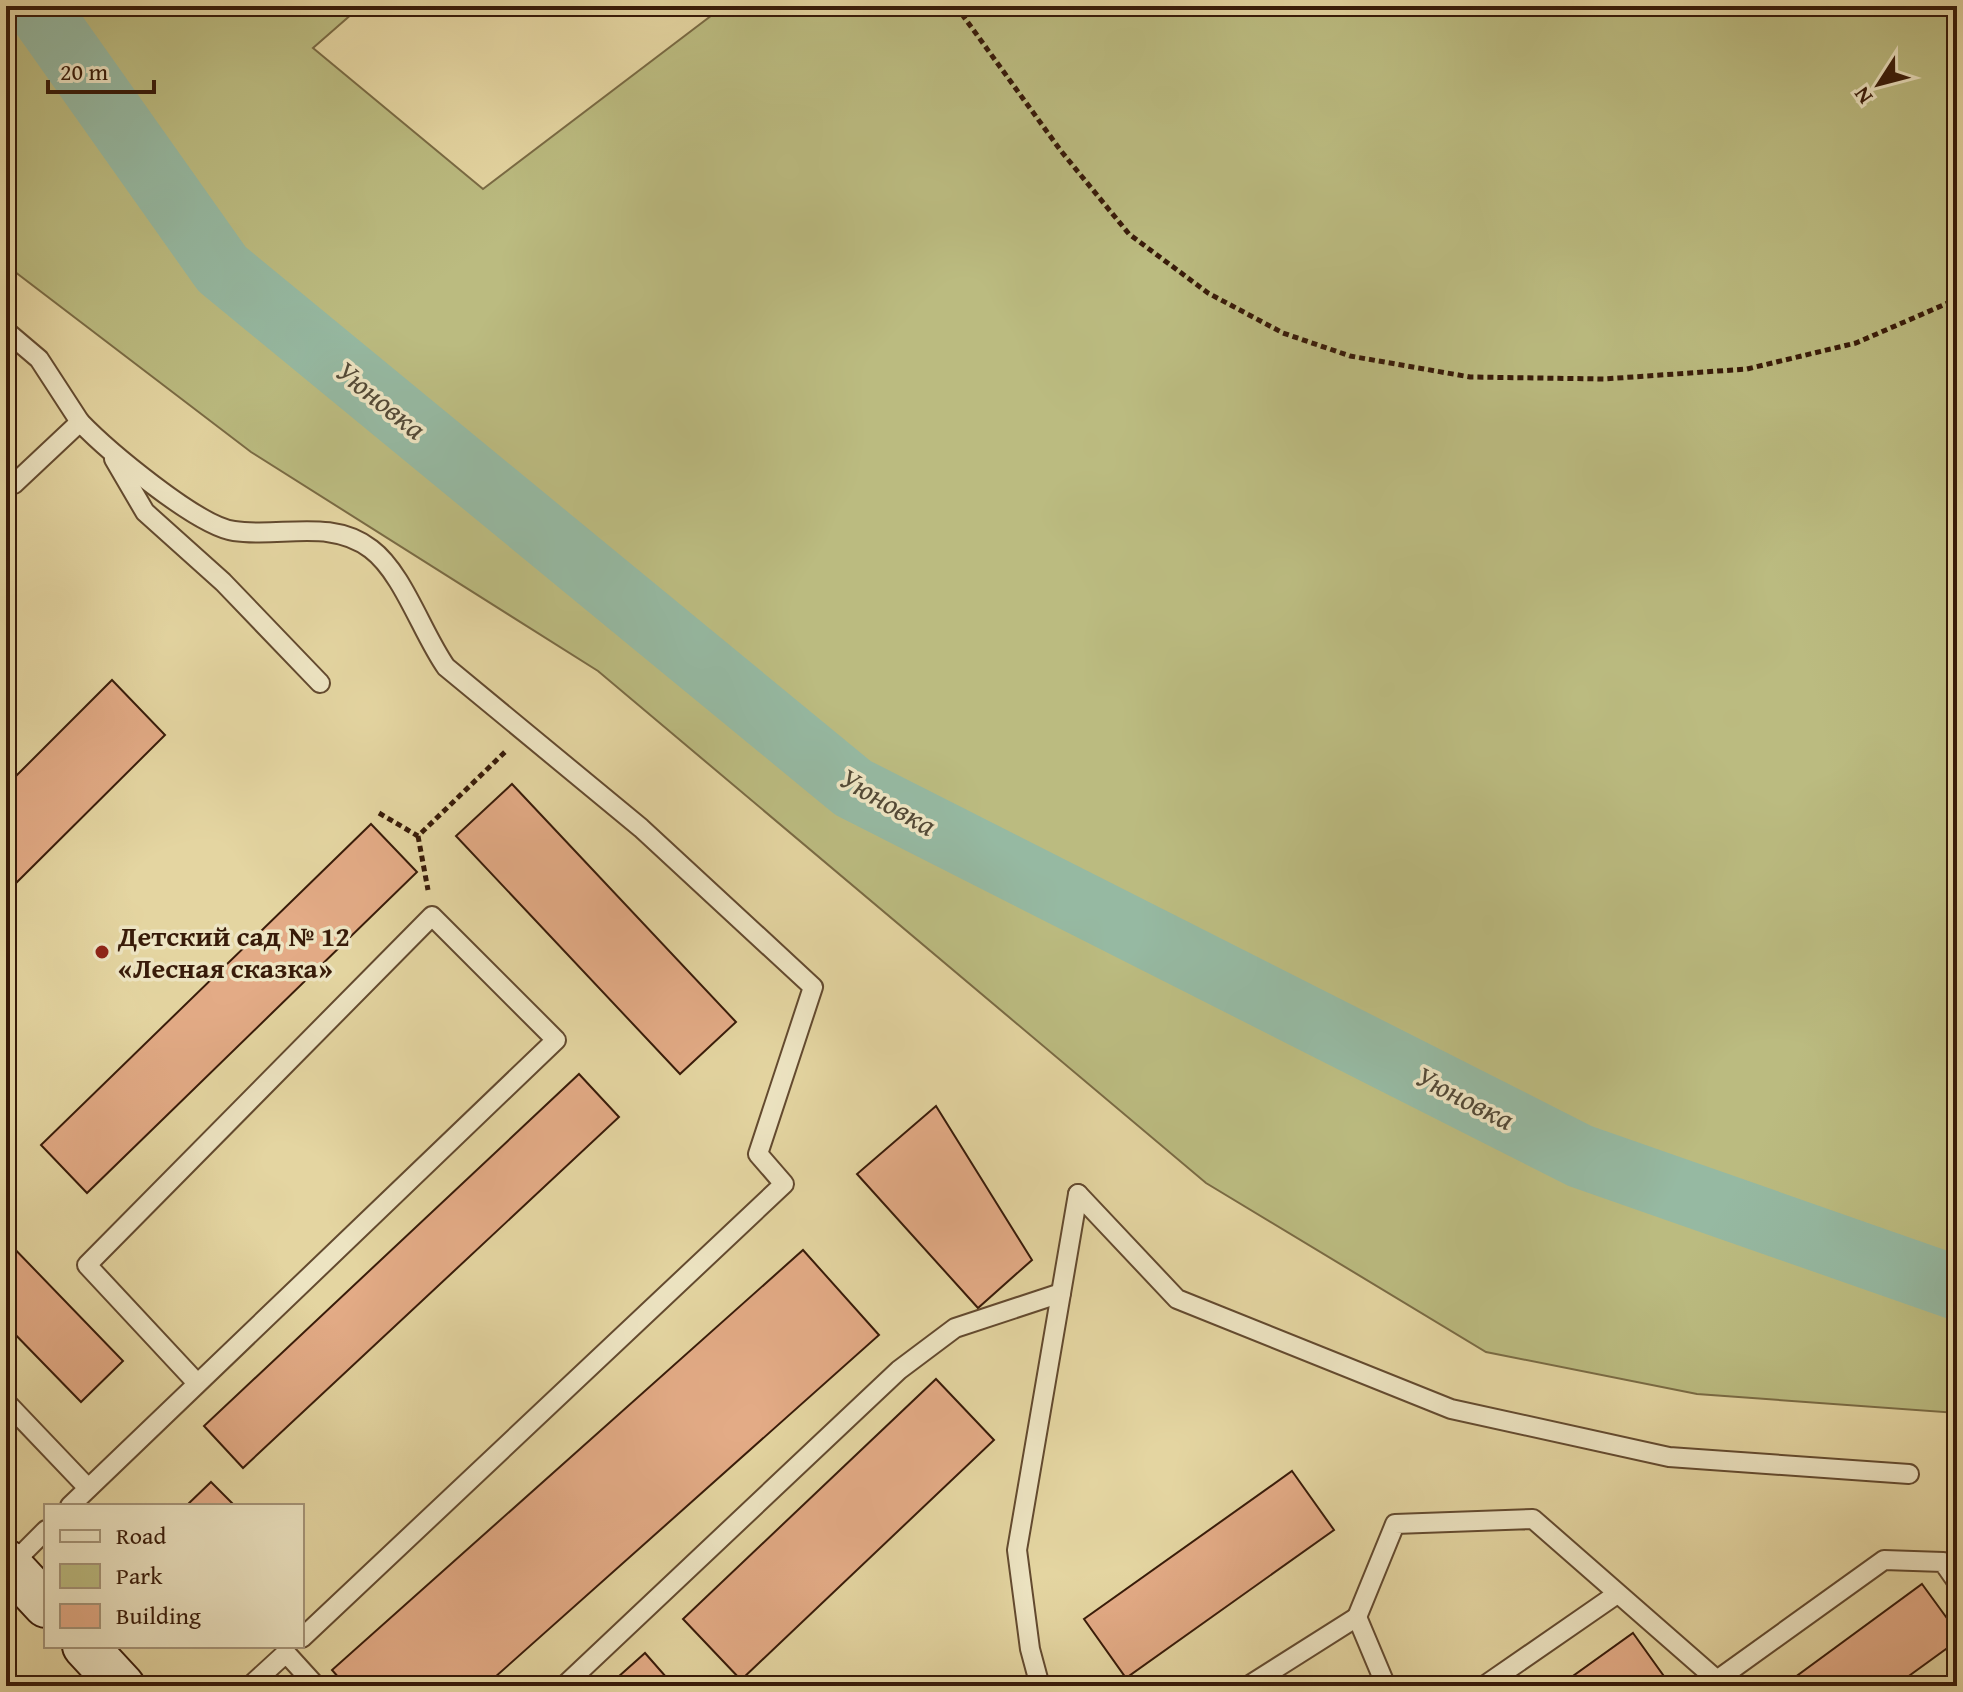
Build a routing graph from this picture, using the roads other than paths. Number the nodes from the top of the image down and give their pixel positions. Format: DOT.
graph roads {
  1 [pos="6,331"];
  2 [pos="80,422"];
  3 [pos="111,453"];
  4 [pos="9,484"];
  5 [pos="320,683"];
  6 [pos="1061,1293"];
  7 [pos="197,1383"];
  8 [pos="6,1402"];
  9 [pos="1909,1474"];
  10 [pos="88,1488"];
  11 [pos="72,1504"];
  12 [pos="44,1532"];
  13 [pos="8,1564"];
  14 [pos="1957,1582"];
  15 [pos="1617,1594"];
  16 [pos="44,1603"];
  17 [pos="1357,1617"];
  18 [pos="304,1636"];
  19 [pos="87,1648"];
  20 [pos="289,1649"];
  21 [pos="122,1686"];
  22 [pos="250,1686"];
  23 [pos="316,1686"];
  24 [pos="564,1686"];
  25 [pos="1040,1686"];
  26 [pos="1248,1686"];
  27 [pos="1386,1686"];
  28 [pos="1484,1686"];
  1 -- 2 [label="lane"];
  2 -- 3 [label="lane"];
  2 -- 4 [label="lane"];
  3 -- 5 [label="lane"];
  3 -- 18 [label="lane"];
  6 -- 9 [label="lane"];
  6 -- 24 [label="lane"];
  6 -- 25 [label="lane"];
  7 -- 7 [label="lane"];
  7 -- 10 [label="lane"];
  8 -- 10 [label="lane"];
  10 -- 11 [label="lane"];
  12 -- 13 [label="lane"];
  13 -- 16 [label="main road"];
  14 -- 15 [label="lane"];
  15 -- 17 [label="lane"];
  15 -- 28 [label="lane"];
  17 -- 26 [label="lane"];
  17 -- 27 [label="lane"];
  19 -- 21 [label="main road"];
  20 -- 22 [label="lane"];
  20 -- 23 [label="lane"];
}
